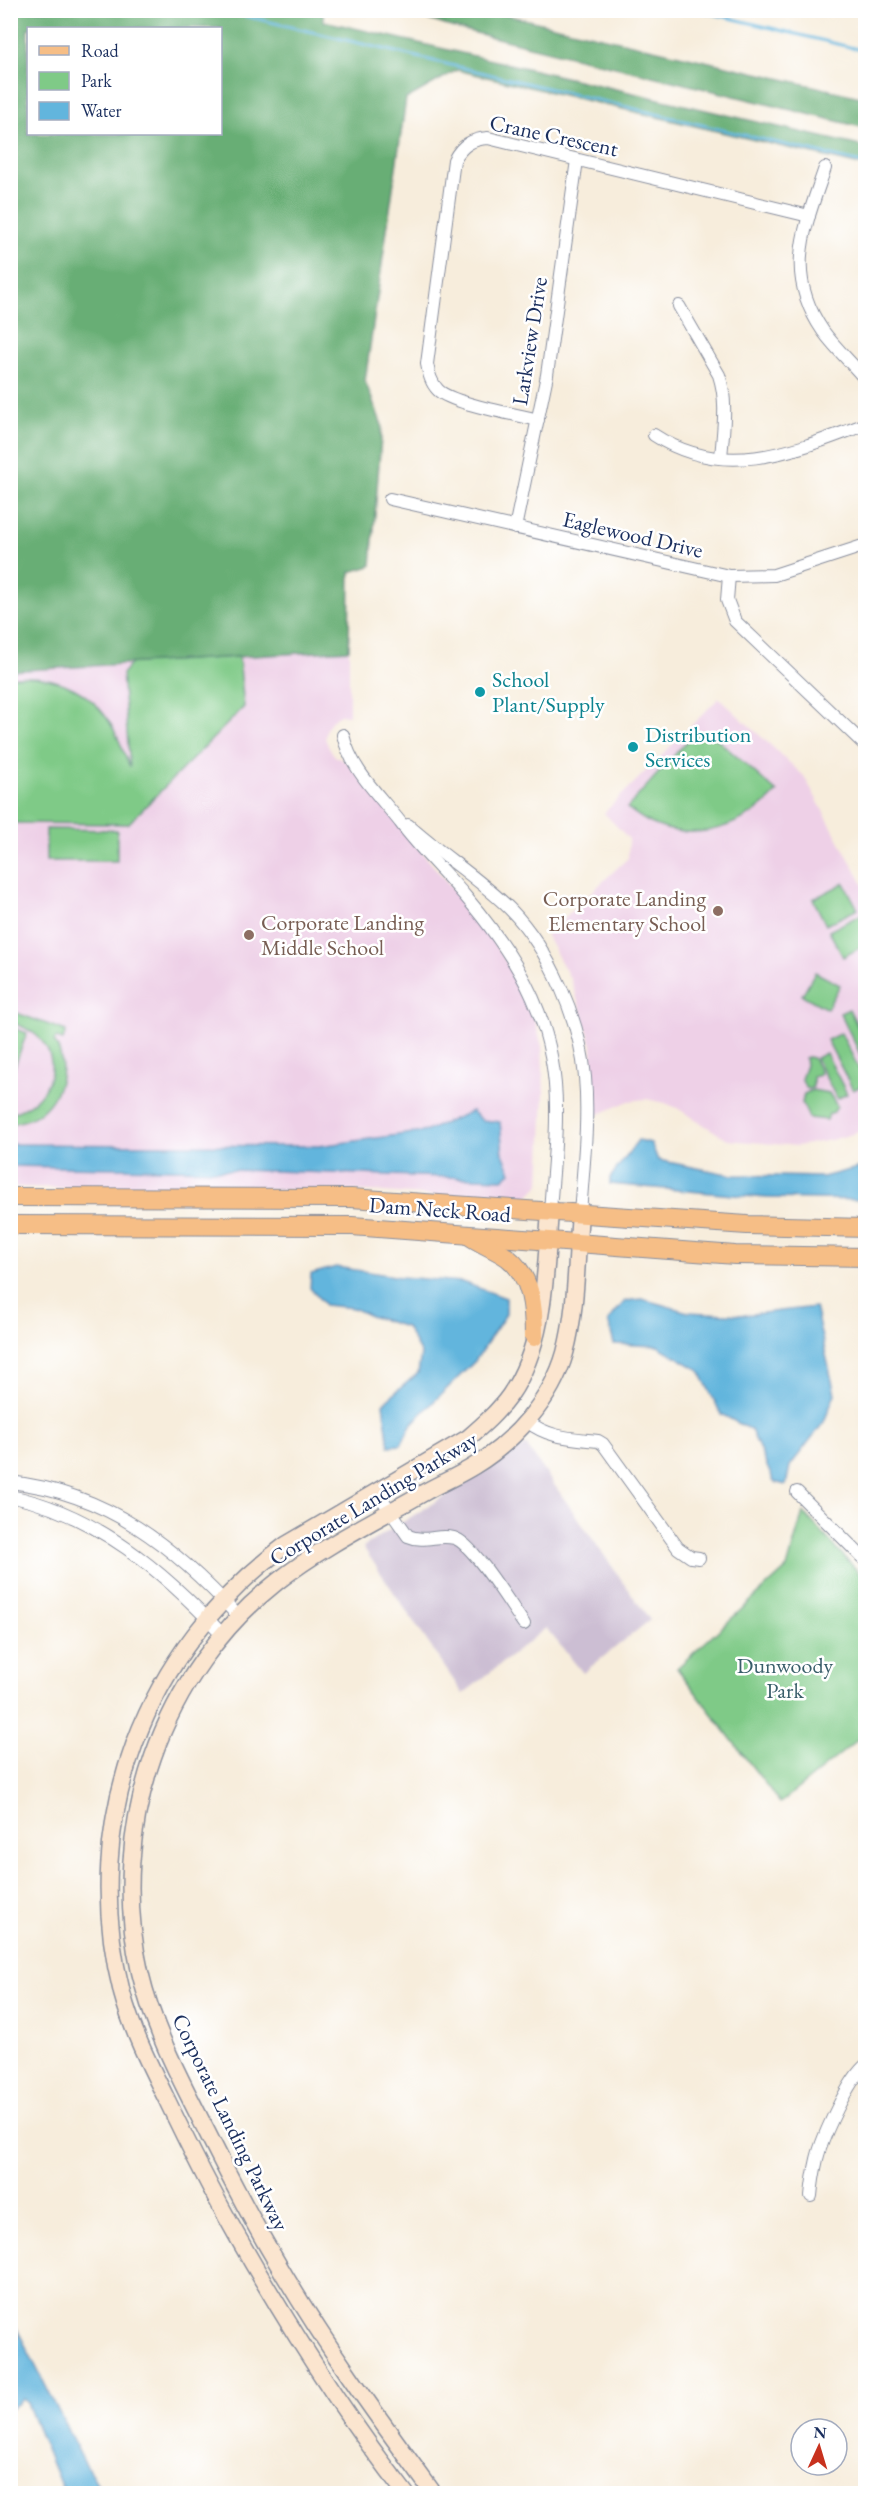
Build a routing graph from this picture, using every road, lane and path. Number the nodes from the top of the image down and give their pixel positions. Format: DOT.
graph roads {
  1 [pos="577,160"];
  2 [pos="825,168"];
  3 [pos="809,216"];
  4 [pos="679,306"];
  5 [pos="866,380"];
  6 [pos="538,420"];
  7 [pos="866,424"];
  8 [pos="654,435"];
  9 [pos="721,458"];
  10 [pos="390,499"];
  11 [pos="515,528"];
  12 [pos="866,545"];
  13 [pos="729,576"];
  14 [pos="343,735"];
  15 [pos="866,746"];
  16 [pos="387,806"];
  17 [pos="10,1197"];
  18 [pos="550,1212"];
  19 [pos="580,1214"];
  20 [pos="10,1225"];
  21 [pos="866,1228"];
  22 [pos="467,1235"];
  23 [pos="548,1241"];
  24 [pos="578,1243"];
  25 [pos="866,1257"];
  26 [pos="534,1337"];
  27 [pos="527,1420"];
  28 [pos="10,1482"];
  29 [pos="377,1492"];
  30 [pos="797,1492"];
  31 [pos="10,1496"];
  32 [pos="391,1512"];
  33 [pos="699,1558"];
  34 [pos="866,1561"];
  35 [pos="224,1600"];
  36 [pos="239,1617"];
  37 [pos="207,1618"];
  38 [pos="524,1624"];
  39 [pos="223,1635"];
  40 [pos="866,2065"];
  41 [pos="811,2196"];
  42 [pos="240,2197"];
  43 [pos="221,2208"];
  44 [pos="380,2419"];
  45 [pos="362,2434"];
  46 [pos="406,2493"];
  47 [pos="434,2493"];
  1 -- 3 [label="street, Crane Crescent"];
  1 -- 6 [label="street, Larkview Drive"];
  1 -- 6 [label="street, Crane Crescent"];
  2 -- 3 [label="street"];
  3 -- 5 [label="street"];
  4 -- 9 [label="street"];
  6 -- 11 [label="street, Larkview Drive"];
  7 -- 9 [label="street"];
  8 -- 9 [label="street"];
  10 -- 11 [label="street, Eaglewood Drive"];
  11 -- 13 [label="street, Eaglewood Drive"];
  12 -- 13 [label="street, Eaglewood Drive"];
  13 -- 15 [label="street"];
  14 -- 16 [label="street, Corporate Landing Parkway"];
  16 -- 18 [label="street, Corporate Landing Parkway"];
  16 -- 19 [label="street, Corporate Landing Parkway"];
  17 -- 18 [label="main road, Dam Neck Road"];
  18 -- 19 [label="main road, Dam Neck Road"];
  18 -- 23 [label="street, Corporate Landing Parkway"];
  19 -- 21 [label="main road, Dam Neck Road"];
  19 -- 24 [label="street, Corporate Landing Parkway"];
  20 -- 22 [label="main road, Dam Neck Road"];
  22 -- 23 [label="main road, Dam Neck Road"];
  22 -- 26 [label="main road"];
  23 -- 24 [label="main road, Dam Neck Road"];
  23 -- 26 [label="street, Corporate Landing Parkway"];
  24 -- 25 [label="main road, Dam Neck Road"];
  24 -- 27 [label="street, Corporate Landing Parkway"];
  26 -- 29 [label="street, Corporate Landing Parkway"];
  27 -- 32 [label="street, Corporate Landing Parkway"];
  27 -- 33 [label="street"];
  28 -- 35 [label="street"];
  29 -- 32 [label="street"];
  29 -- 35 [label="street, Corporate Landing Parkway"];
  30 -- 34 [label="street"];
  31 -- 37 [label="street"];
  32 -- 36 [label="street, Corporate Landing Parkway"];
  32 -- 38 [label="street"];
  35 -- 36 [label="street"];
  35 -- 37 [label="street, Corporate Landing Parkway"];
  36 -- 39 [label="street, Corporate Landing Parkway"];
  37 -- 39 [label="street"];
  37 -- 43 [label="street, Corporate Landing Parkway"];
  39 -- 42 [label="street, Corporate Landing Parkway"];
  40 -- 41 [label="street"];
  42 -- 43 [label="street"];
  42 -- 44 [label="street, Corporate Landing Parkway"];
  43 -- 45 [label="street, Corporate Landing Parkway"];
  44 -- 45 [label="street"];
  44 -- 47 [label="street, Corporate Landing Parkway"];
  45 -- 46 [label="street, Corporate Landing Parkway"];
}
